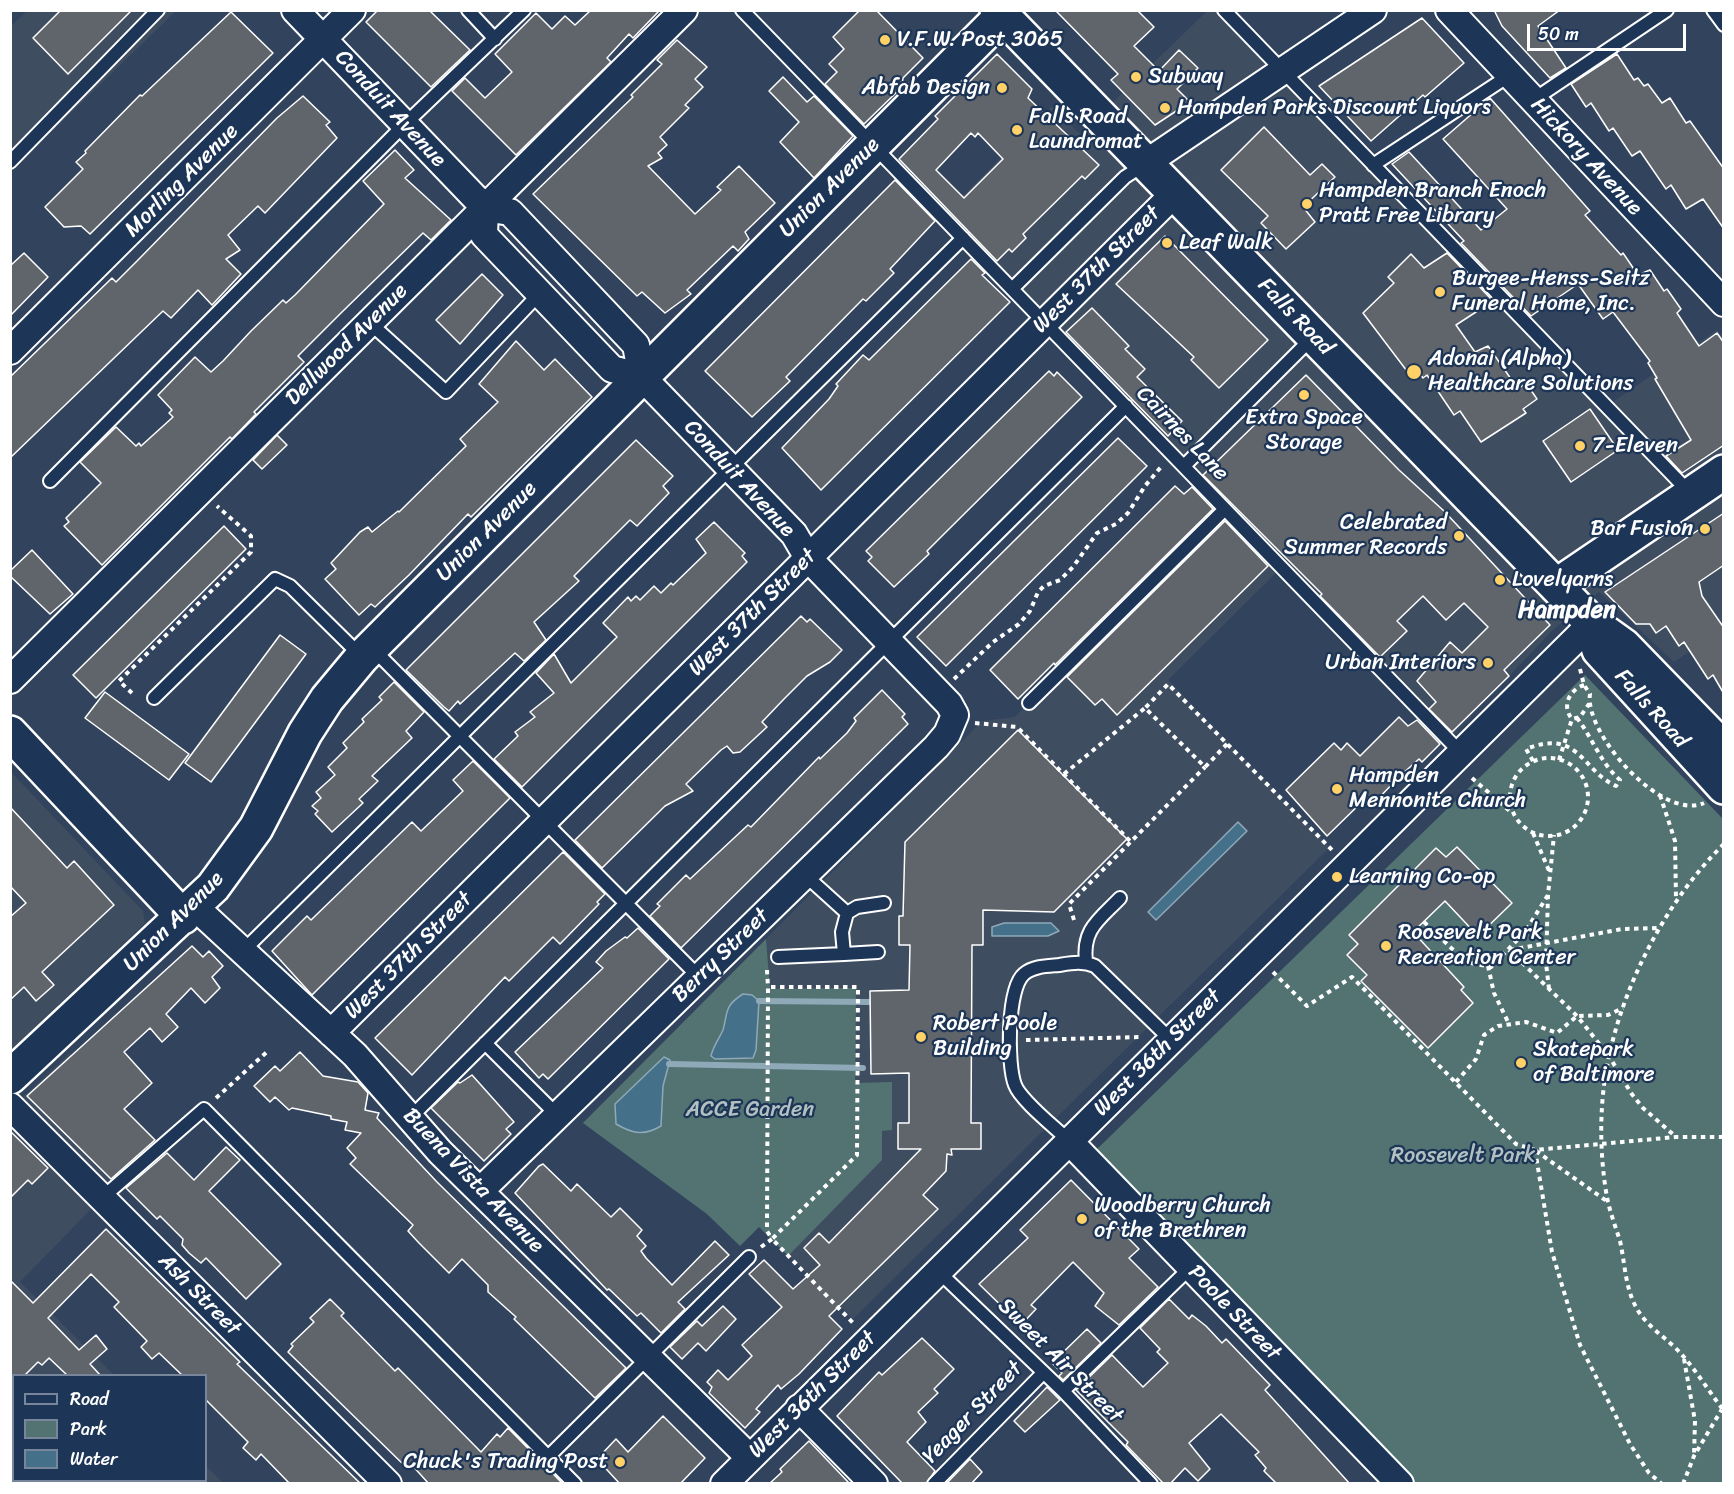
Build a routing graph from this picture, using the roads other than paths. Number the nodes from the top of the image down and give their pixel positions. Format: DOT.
graph roads {
  1 [pos="158,10"];
  2 [pos="295,10"];
  3 [pos="352,10"];
  4 [pos="468,10"];
  5 [pos="524,10"];
  6 [pos="684,10"];
  7 [pos="742,10"];
  8 [pos="1224,10"];
  9 [pos="1373,10"];
  10 [pos="1449,10"];
  11 [pos="1667,10"];
  12 [pos="1713,10"];
  13 [pos="1000,13"];
  14 [pos="1724,25"];
  15 [pos="324,38"];
  16 [pos="495,39"];
  17 [pos="1283,71"];
  18 [pos="1510,75"];
  19 [pos="1533,100"];
  20 [pos="404,125"];
  21 [pos="873,146"];
  22 [pos="10,162"];
  23 [pos="1146,163"];
  24 [pos="1373,165"];
  25 [pos="1174,193"];
  26 [pos="485,208"];
  27 [pos="963,238"];
  28 [pos="1012,289"];
  29 [pos="540,294"];
  30 [pos="1724,303"];
  31 [pos="1044,322"];
  32 [pos="370,323"];
  33 [pos="1314,336"];
  34 [pos="10,351"];
  35 [pos="642,377"];
  36 [pos="1126,406"];
  37 [pos="730,466"];
  38 [pos="1184,466"];
  39 [pos="1724,472"];
  40 [pos="50,481"];
  41 [pos="1692,494"];
  42 [pos="1225,509"];
  43 [pos="808,558"];
  44 [pos="1556,586"];
  45 [pos="1592,623"];
  46 [pos="889,642"];
  47 [pos="367,652"];
  48 [pos="10,680"];
  49 [pos="154,698"];
  50 [pos="1029,703"];
  51 [pos="965,719"];
  52 [pos="10,733"];
  53 [pos="461,735"];
  54 [pos="1724,749"];
  55 [pos="1461,753"];
  56 [pos="1714,795"];
  57 [pos="544,821"];
  58 [pos="805,875"];
  59 [pos="1119,898"];
  60 [pos="626,903"];
  61 [pos="884,903"];
  62 [pos="189,912"];
  63 [pos="847,913"];
  64 [pos="243,951"];
  65 [pos="878,952"];
  66 [pos="844,954"];
  67 [pos="778,957"];
  68 [pos="1086,962"];
  69 [pos="699,977"];
  70 [pos="331,1034"];
  71 [pos="1171,1041"];
  72 [pos="485,1043"];
  73 [pos="10,1077"];
  74 [pos="10,1106"];
  75 [pos="558,1116"];
  76 [pos="411,1117"];
  77 [pos="1069,1141"];
  78 [pos="480,1191"];
  79 [pos="102,1198"];
  80 [pos="749,1257"];
  81 [pos="1190,1268"];
  82 [pos="939,1271"];
  83 [pos="647,1356"];
  84 [pos="1043,1372"];
  85 [pos="1063,1391"];
  86 [pos="799,1408"];
  87 [pos="549,1456"];
  88 [pos="750,1458"];
  89 [pos="388,1484"];
  90 [pos="575,1484"];
  91 [pos="724,1484"];
  92 [pos="874,1484"];
  93 [pos="934,1484"];
  94 [pos="1151,1484"];
  95 [pos="1400,1484"];
  1 -- 22 [label="lane"];
  2 -- 15 [label="street, Conduit Avenue"];
  3 -- 15 [label="street, Morling Avenue"];
  4 -- 16 [label="lane"];
  5 -- 16 [label="lane"];
  6 -- 26 [label="street, Dellwood Avenue"];
  7 -- 21 [label="lane, Cairnes Lane"];
  8 -- 17 [label="lane"];
  9 -- 17 [label="street"];
  10 -- 18 [label="street, Hickory Avenue"];
  11 -- 19 [label="lane"];
  12 -- 14 [label="lane"];
  13 -- 21 [label="street, Union Avenue"];
  13 -- 23 [label="street, Falls Road"];
  15 -- 20 [label="street, Conduit Avenue"];
  15 -- 34 [label="street, Morling Avenue"];
  16 -- 20 [label="lane"];
  17 -- 23 [label="street"];
  17 -- 24 [label="lane"];
  18 -- 19 [label="street, Hickory Avenue"];
  18 -- 24 [label="lane"];
  19 -- 30 [label="street, Hickory Avenue"];
  20 -- 26 [label="street, Conduit Avenue"];
  20 -- 40 [label="lane"];
  21 -- 27 [label="lane, Cairnes Lane"];
  21 -- 35 [label="street, Union Avenue"];
  23 -- 25 [label="street, Falls Road"];
  23 -- 28 [label="lane"];
  24 -- 41 [label="lane"];
  25 -- 31 [label="street, West 37th Street"];
  25 -- 33 [label="street, Falls Road"];
  26 -- 29 [label="street"];
  26 -- 32 [label="street, Dellwood Avenue"];
  26 -- 35 [label="street"];
  27 -- 28 [label="lane, Cairnes Lane"];
  27 -- 37 [label="lane"];
  28 -- 31 [label="lane, Cairnes Lane"];
  29 -- 32 [label="lane"];
  29 -- 35 [label="street"];
  31 -- 36 [label="lane, Cairnes Lane"];
  31 -- 43 [label="street, West 37th Street"];
  32 -- 48 [label="street, Dellwood Avenue"];
  33 -- 38 [label="lane"];
  33 -- 44 [label="street, Falls Road"];
  35 -- 37 [label="street, Conduit Avenue"];
  35 -- 47 [label="street, Union Avenue"];
  36 -- 38 [label="lane, Cairnes Lane"];
  36 -- 46 [label="lane"];
  37 -- 43 [label="street, Conduit Avenue"];
  37 -- 53 [label="lane"];
  38 -- 42 [label="lane, Cairnes Lane"];
  39 -- 41 [label="street"];
  41 -- 44 [label="street"];
  42 -- 50 [label="lane"];
  42 -- 55 [label="lane, Cairnes Lane"];
  43 -- 46 [label="street, Conduit Avenue"];
  43 -- 57 [label="street, West 37th Street"];
  44 -- 45 [label="street, Falls Road"];
  45 -- 54 [label="street, Falls Road"];
  45 -- 55 [label="street, West 36th Street"];
  45 -- 56 [label="street, Falls Road"];
  46 -- 51 [label="street, Conduit Avenue"];
  46 -- 60 [label="lane"];
  47 -- 49 [label="lane"];
  47 -- 53 [label="lane"];
  47 -- 62 [label="street, Union Avenue"];
  51 -- 58 [label="street, Berry Street"];
  52 -- 62 [label="street, Buena Vista Avenue"];
  53 -- 57 [label="lane"];
  53 -- 64 [label="lane"];
  55 -- 71 [label="street, West 36th Street"];
  57 -- 60 [label="lane"];
  57 -- 70 [label="street, West 37th Street"];
  58 -- 63 [label="lane"];
  58 -- 69 [label="street, Berry Street"];
  59 -- 68 [label="lane"];
  60 -- 69 [label="lane"];
  60 -- 72 [label="lane"];
  61 -- 63 [label="lane"];
  62 -- 64 [label="street, Buena Vista Avenue"];
  62 -- 73 [label="street, Union Avenue"];
  63 -- 66 [label="lane"];
  64 -- 70 [label="street, Buena Vista Avenue"];
  65 -- 66 [label="lane"];
  66 -- 67 [label="lane"];
  68 -- 71 [label="lane"];
  68 -- 77 [label="lane"];
  69 -- 75 [label="street, Berry Street"];
  70 -- 76 [label="street, Buena Vista Avenue"];
  71 -- 77 [label="street, West 36th Street"];
  72 -- 75 [label="lane"];
  72 -- 76 [label="lane"];
  74 -- 79 [label="street, Ash Street"];
  75 -- 78 [label="street, Berry Street"];
  76 -- 78 [label="street, Buena Vista Avenue"];
  77 -- 81 [label="street, Poole Street"];
  77 -- 82 [label="street, West 36th Street"];
  78 -- 83 [label="street, Buena Vista Avenue"];
  79 -- 87 [label="lane"];
  79 -- 89 [label="street, Ash Street"];
  80 -- 83 [label="lane"];
  81 -- 85 [label="lane"];
  81 -- 95 [label="street, Poole Street"];
  82 -- 84 [label="lane, Sweet Air Street"];
  82 -- 86 [label="street, West 36th Street"];
  83 -- 87 [label="lane"];
  83 -- 88 [label="street, Buena Vista Avenue"];
  84 -- 85 [label="lane, Sweet Air Street"];
  84 -- 93 [label="lane, Yeager Street"];
  85 -- 94 [label="lane, Sweet Air Street"];
  86 -- 88 [label="street, West 36th Street"];
  86 -- 92 [label="street"];
  87 -- 90 [label="lane"];
  88 -- 91 [label="street, West 36th Street"];
}
